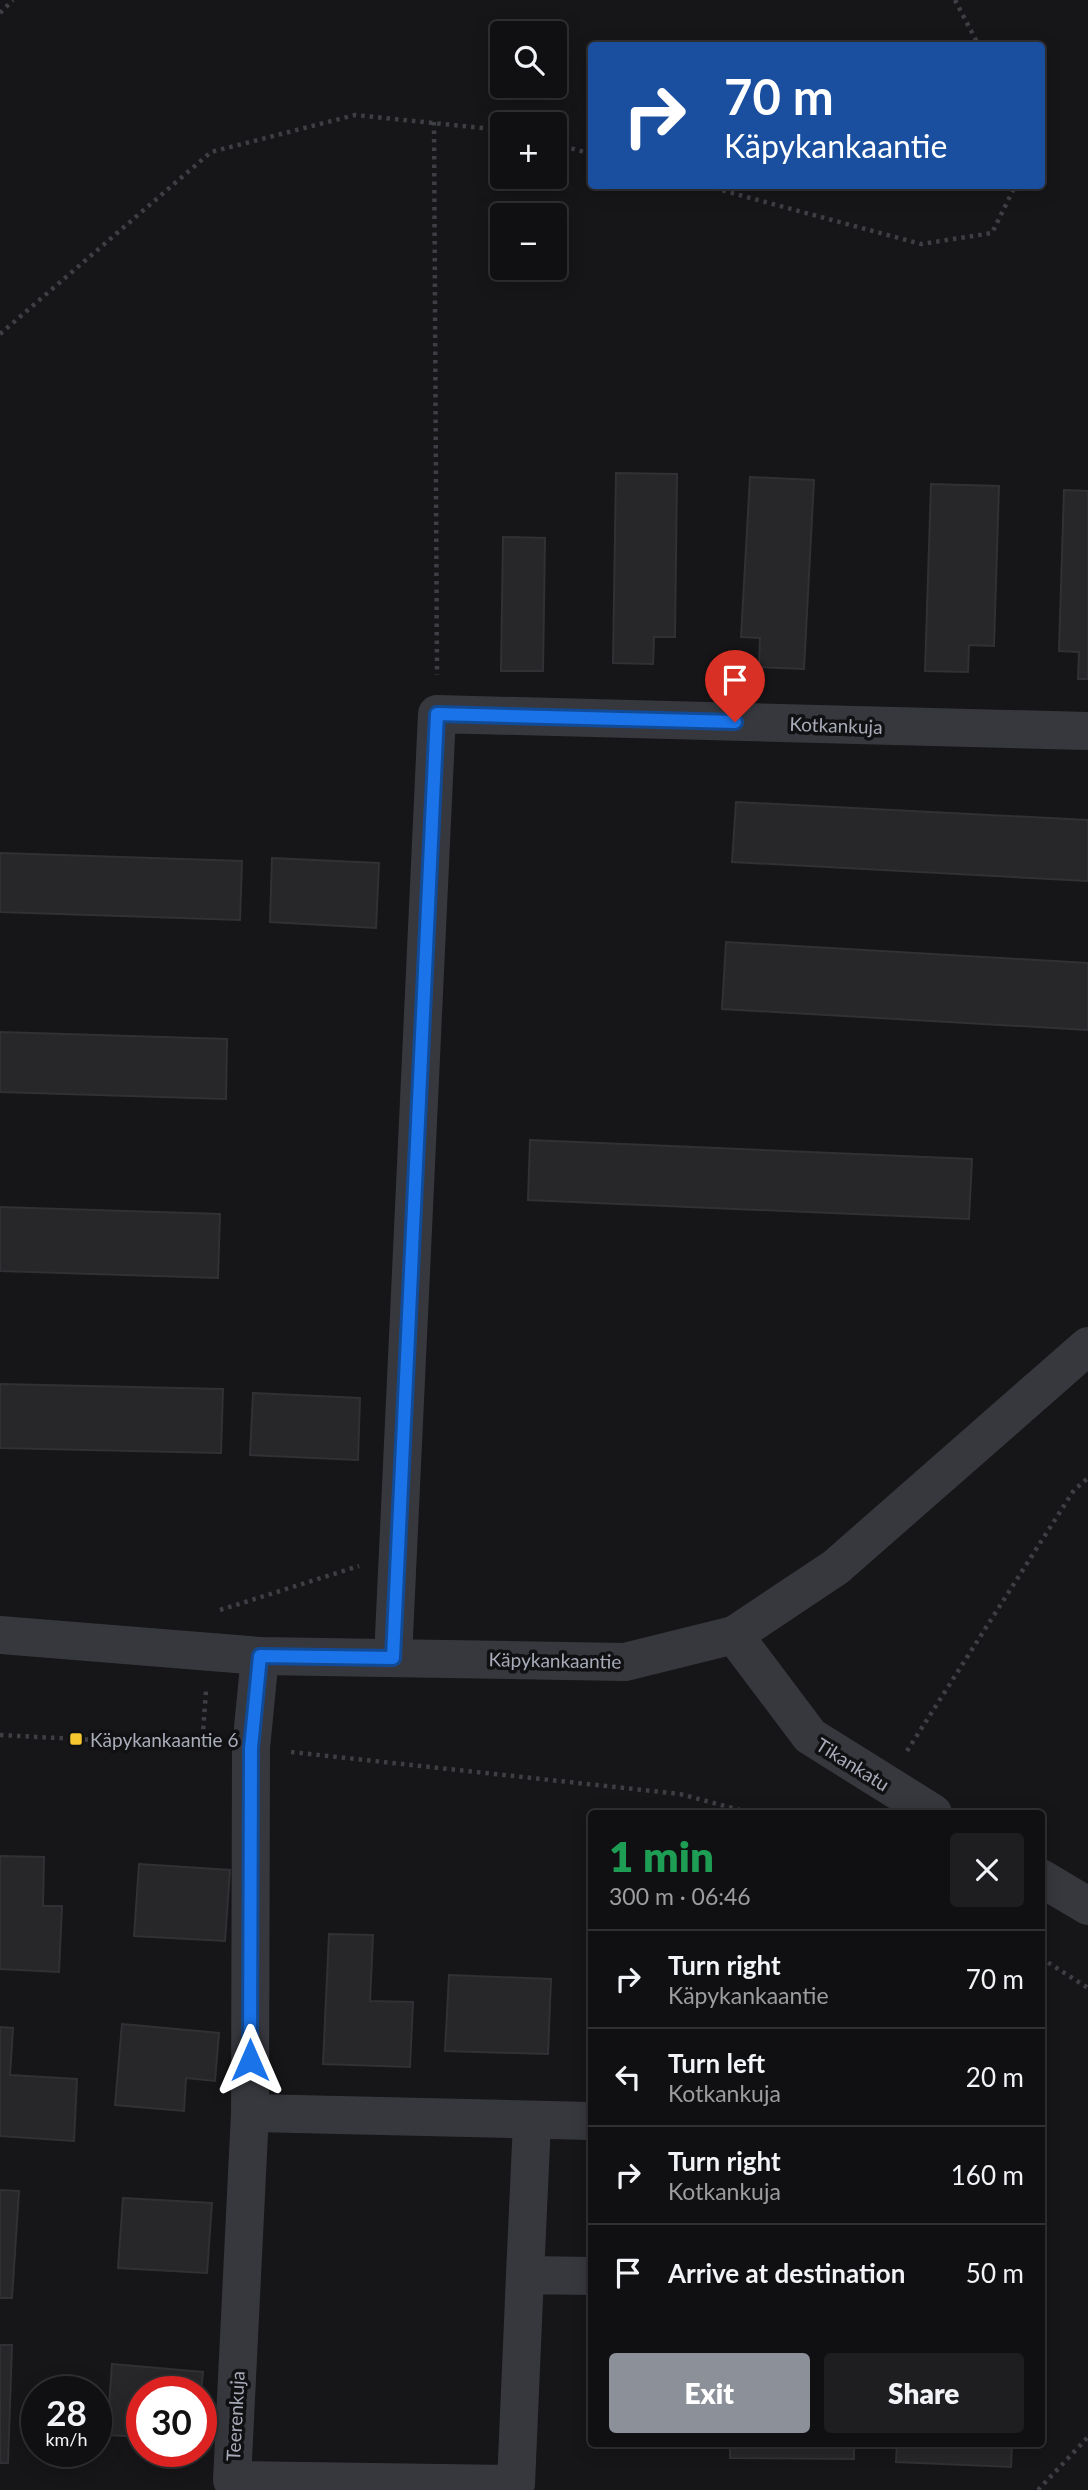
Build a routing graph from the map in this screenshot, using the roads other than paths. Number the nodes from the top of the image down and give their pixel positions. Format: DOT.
graph roads {
  1 [pos="1088,731"];
  2 [pos="1088,1346"];
  3 [pos="0,1635"];
  4 [pos="734,1635"];
  5 [pos="260,1656"];
  6 [pos="393,1658"];
  7 [pos="928,1810"];
  8 [pos="1045,1880"];
  9 [pos="1088,1906"];
  10 [pos="250,2113"];
  11 [pos="588,2121"];
  12 [pos="532,2122"];
  13 [pos="525,2275"];
  14 [pos="588,2276"];
  1 -- 6 [label="street, Kotkankuja"];
  2 -- 4 [label="street, Käpykankaantie"];
  3 -- 5 [label="street, Käpykankaantie"];
  4 -- 6 [label="street, Käpykankaantie"];
  4 -- 7 [label="street, Tikankatu"];
  5 -- 6 [label="street, Käpykankaantie"];
  5 -- 10 [label="street, Teerenkuja"];
  8 -- 9 [label="street"];
  10 -- 12 [label="street"];
  10 -- 13 [label="street, Teerenkuja"];
  11 -- 12 [label="street"];
  12 -- 13 [label="street, Teerenkuja"];
  13 -- 14 [label="street"];
}
